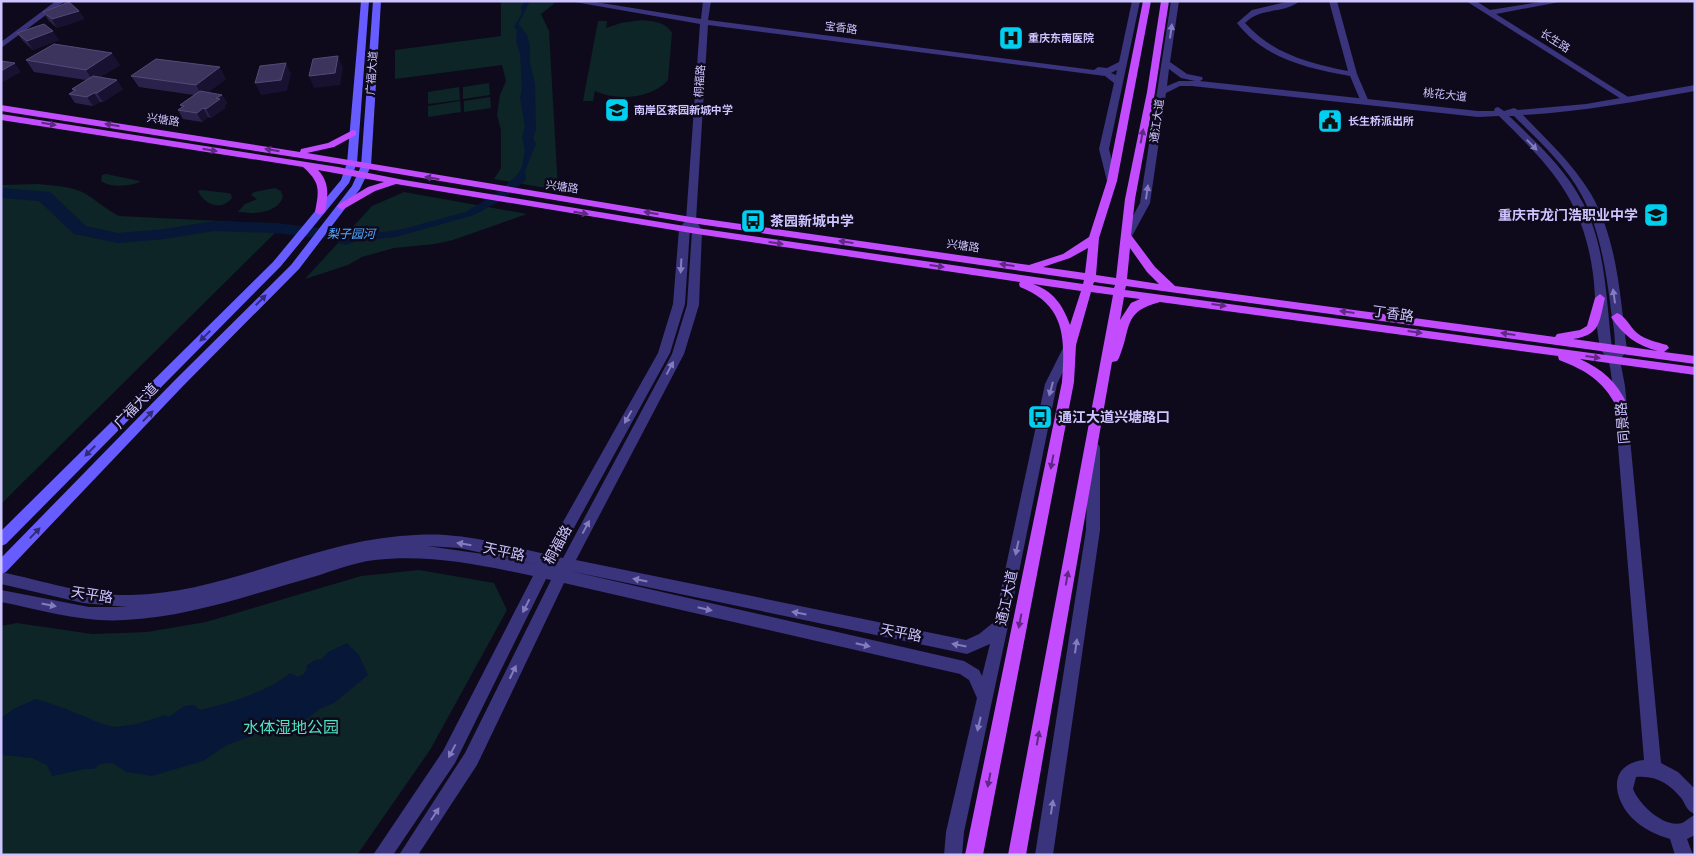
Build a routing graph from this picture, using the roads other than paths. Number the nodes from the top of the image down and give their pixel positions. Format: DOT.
graph roads {
  1 [pos="61,1"];
  2 [pos="365,1"];
  3 [pos="377,1"];
  4 [pos="573,1"];
  5 [pos="603,1"];
  6 [pos="707,1"];
  7 [pos="1136,1"];
  8 [pos="1147,1"];
  9 [pos="1165,1"];
  10 [pos="1175,1"];
  11 [pos="1296,1"];
  12 [pos="1333,1"];
  13 [pos="1470,1"];
  14 [pos="1562,1"];
  15 [pos="1488,13"];
  16 [pos="704,19"];
  17 [pos="1,46"];
  18 [pos="1124,63"];
  19 [pos="1167,64"];
  20 [pos="1107,73"];
  21 [pos="1353,74"];
  22 [pos="1192,81"];
  23 [pos="1695,82"];
  24 [pos="1119,84"];
  25 [pos="1695,88"];
  26 [pos="1162,91"];
  27 [pos="1626,98"];
  28 [pos="1364,100"];
  29 [pos="1,108"];
  30 [pos="1500,112"];
  31 [pos="1516,112"];
  32 [pos="1,117"];
  33 [pos="353,133"];
  34 [pos="292,153"];
  35 [pos="305,165"];
  36 [pos="350,168"];
  37 [pos="365,171"];
  38 [pos="1112,181"];
  39 [pos="404,183"];
  40 [pos="342,207"];
  41 [pos="320,212"];
  42 [pos="690,227"];
  43 [pos="1127,236"];
  44 [pos="1094,238"];
  45 [pos="1024,268"];
  46 [pos="990,274"];
  47 [pos="1088,283"];
  48 [pos="1120,287"];
  49 [pos="1172,294"];
  50 [pos="1600,298"];
  51 [pos="1617,317"];
  52 [pos="1070,345"];
  53 [pos="1544,345"];
  54 [pos="1614,352"];
  55 [pos="1695,354"];
  56 [pos="1695,360"];
  57 [pos="1695,371"];
  58 [pos="1104,374"];
  59 [pos="1621,404"];
  60 [pos="1094,426"];
  61 [pos="1,540"];
  62 [pos="546,567"];
  63 [pos="1,568"];
  64 [pos="563,570"];
  65 [pos="1,578"];
  66 [pos="1,596"];
  67 [pos="1001,626"];
  68 [pos="985,697"];
  69 [pos="1653,769"];
  70 [pos="1695,806"];
  71 [pos="1695,823"];
  72 [pos="1676,831"];
  73 [pos="382,855"];
  74 [pos="408,855"];
  75 [pos="953,855"];
  76 [pos="974,855"];
  77 [pos="1018,855"];
  78 [pos="1044,855"];
  79 [pos="1684,855"];
  1 -- 17 [label="street"];
  2 -- 33 [label="main road, 广福大道"];
  3 -- 37 [label="main road, 广福大道"];
  4 -- 16 [label="street, 宝香路"];
  5 -- 16 [label="street, 宝香路"];
  6 -- 16 [label="street, 桐福路"];
  7 -- 18 [label="street"];
  8 -- 38 [label="main road, 通江大道"];
  43 -- 9 [label="main road, 通江大道, one-way"];
  19 -- 10 [label="street, 通江大道, one-way"];
  11 -- 21 [label="street"];
  12 -- 21 [label="street"];
  13 -- 15 [label="street, 长生路"];
  14 -- 15 [label="street"];
  15 -- 27 [label="street, 长生路"];
  16 -- 20 [label="street, 宝香路"];
  16 -- 42 [label="street, 桐福路"];
  18 -- 20 [label="street"];
  18 -- 24 [label="street"];
  19 -- 22 [label="street"];
  19 -- 26 [label="street, 通江大道"];
  20 -- 24 [label="street"];
  21 -- 28 [label="street"];
  22 -- 26 [label="street"];
  22 -- 28 [label="street, 桃花大道"];
  23 -- 27 [label="street, 桃花大道"];
  24 -- 38 [label="street"];
  25 -- 27 [label="street, 桃花大道"];
  43 -- 26 [label="street, 通江大道, one-way"];
  27 -- 31 [label="street, 桃花大道"];
  28 -- 30 [label="street, 桃花大道"];
  34 -- 29 [label="main road, 兴塘路, one-way"];
  30 -- 31 [label="street, 桃花大道"];
  30 -- 50 [label="street, one-way"];
  51 -- 31 [label="street, 同景路, one-way"];
  32 -- 35 [label="main road, 兴塘路, one-way"];
  33 -- 34 [label="main road"];
  33 -- 36 [label="main road, 广福大道"];
  34 -- 36 [label="main road, 兴塘路"];
  35 -- 36 [label="main road, 兴塘路"];
  35 -- 41 [label="main road"];
  36 -- 37 [label="main road, 兴塘路"];
  36 -- 41 [label="main road, 广福大道"];
  37 -- 39 [label="main road, 兴塘路"];
  37 -- 40 [label="main road, 广福大道"];
  42 -- 37 [label="main road, 兴塘路, one-way"];
  38 -- 44 [label="main road, 通江大道"];
  39 -- 40 [label="main road"];
  39 -- 42 [label="main road, 兴塘路, one-way"];
  63 -- 40 [label="main road, 广福大道, one-way"];
  41 -- 61 [label="main road, 广福大道, one-way"];
  45 -- 42 [label="main road, 兴塘路, one-way"];
  42 -- 46 [label="main road, 兴塘路, one-way"];
  42 -- 62 [label="street, 桐福路, one-way"];
  64 -- 42 [label="street, 桐福路, one-way"];
  43 -- 48 [label="main road, 通江大道"];
  43 -- 49 [label="main road"];
  44 -- 45 [label="main road"];
  44 -- 47 [label="main road, 通江大道"];
  45 -- 47 [label="main road, 兴塘路"];
  46 -- 47 [label="main road, 兴塘路"];
  46 -- 52 [label="main road"];
  47 -- 48 [label="main road, 丁香路"];
  47 -- 52 [label="main road, 通江大道"];
  48 -- 49 [label="main road, 丁香路"];
  48 -- 58 [label="main road, 通江大道"];
  49 -- 53 [label="main road, 丁香路"];
  49 -- 58 [label="main road"];
  50 -- 53 [label="main road"];
  50 -- 54 [label="street"];
  51 -- 54 [label="street, 同景路"];
  51 -- 55 [label="main road"];
  52 -- 67 [label="street, 通江大道, one-way"];
  52 -- 76 [label="main road, 通江大道, one-way"];
  53 -- 54 [label="main road, 丁香路"];
  53 -- 59 [label="main road"];
  54 -- 56 [label="main road, 丁香路"];
  54 -- 57 [label="main road, 丁香路"];
  54 -- 59 [label="street, 同景路"];
  58 -- 60 [label="main road, 通江大道"];
  59 -- 69 [label="street, 同景路"];
  77 -- 60 [label="main road, 通江大道, one-way"];
  78 -- 60 [label="street, 通江大道, one-way"];
  62 -- 64 [label="street, 天平路"];
  62 -- 65 [label="street, 天平路, one-way"];
  66 -- 62 [label="street, 天平路, one-way"];
  62 -- 73 [label="street, 桐福路, one-way"];
  67 -- 64 [label="street, 天平路, one-way"];
  64 -- 68 [label="street, 天平路, one-way"];
  74 -- 64 [label="street, 桐福路, one-way"];
  67 -- 68 [label="street, 通江大道"];
  68 -- 75 [label="street, 通江大道, one-way"];
  69 -- 70 [label="street"];
  69 -- 72 [label="street"];
  71 -- 72 [label="street"];
  72 -- 79 [label="street"];
}
